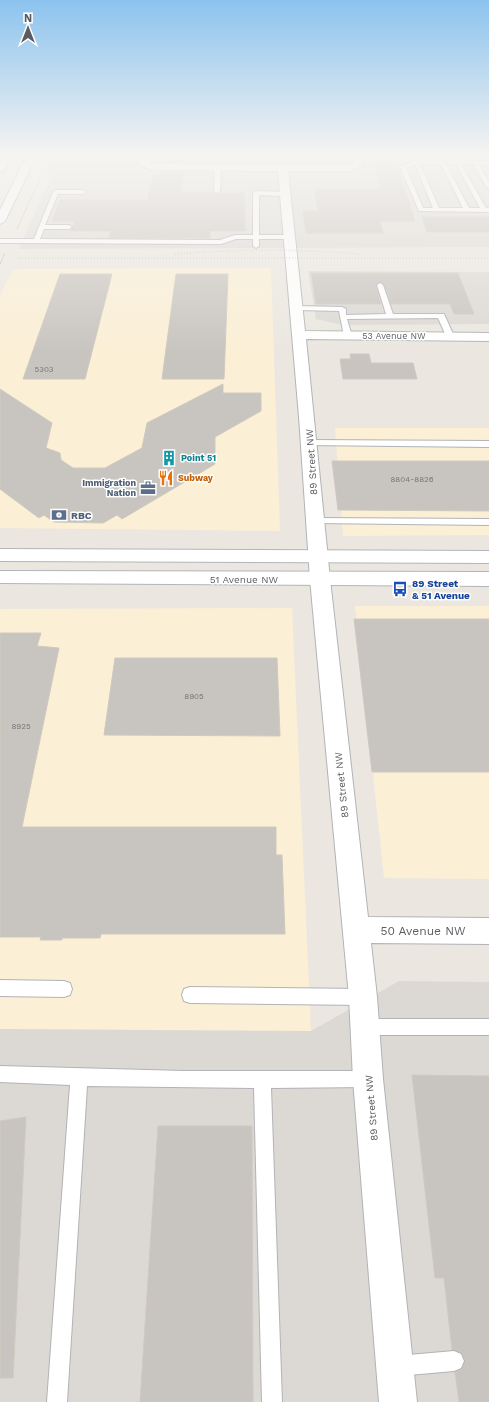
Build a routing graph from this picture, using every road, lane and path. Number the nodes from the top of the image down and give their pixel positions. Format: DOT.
graph roads {
  1 [pos="20,222"];
  2 [pos="44,222"];
  3 [pos="255,222"];
  4 [pos="289,222"];
  5 [pos="42,227"];
  6 [pos="69,227"];
  7 [pos="255,237"];
  8 [pos="290,237"];
  9 [pos="0,241"];
  10 [pos="11,241"];
  11 [pos="36,241"];
  12 [pos="256,246"];
  13 [pos="0,264"];
  14 [pos="380,285"];
  15 [pos="297,308"];
  16 [pos="390,316"];
  17 [pos="343,317"];
  18 [pos="300,335"];
  19 [pos="348,336"];
  20 [pos="450,336"];
  21 [pos="489,337"];
  22 [pos="309,443"];
  23 [pos="489,444"];
  24 [pos="315,521"];
  25 [pos="489,522"];
  26 [pos="4,555"];
  27 [pos="318,556"];
  28 [pos="489,557"];
  29 [pos="0,577"];
  30 [pos="320,579"];
  31 [pos="489,579"];
  32 [pos="356,930"];
  33 [pos="489,931"];
  34 [pos="0,988"];
  35 [pos="64,988"];
  36 [pos="190,995"];
  37 [pos="363,997"];
  38 [pos="365,1027"];
  39 [pos="489,1027"];
  40 [pos="0,1074"];
  41 [pos="79,1077"];
  42 [pos="368,1079"];
  43 [pos="262,1080"];
  44 [pos="454,1361"];
  45 [pos="395,1366"];
  46 [pos="57,1402"];
  47 [pos="272,1402"];
  48 [pos="398,1402"];
  1 -- 10 [label="path"];
  2 -- 5 [label="lane"];
  3 -- 7 [label="lane"];
  4 -- 8 [label="street, 89 Street NW"];
  5 -- 6 [label="lane"];
  5 -- 11 [label="lane"];
  7 -- 8 [label="lane"];
  7 -- 11 [label="lane"];
  7 -- 12 [label="lane"];
  8 -- 15 [label="street, 89 Street NW"];
  9 -- 10 [label="lane"];
  10 -- 11 [label="lane"];
  10 -- 13 [label="path"];
  14 -- 16 [label="lane"];
  15 -- 17 [label="lane"];
  15 -- 18 [label="street, 89 Street NW"];
  16 -- 17 [label="lane"];
  16 -- 20 [label="lane"];
  17 -- 19 [label="lane"];
  18 -- 19 [label="street, 53 Avenue NW"];
  18 -- 22 [label="street, 89 Street NW"];
  19 -- 20 [label="street, 53 Avenue NW"];
  20 -- 21 [label="street, 53 Avenue NW"];
  22 -- 23 [label="lane"];
  22 -- 24 [label="street, 89 Street NW"];
  24 -- 25 [label="lane"];
  24 -- 27 [label="street, 89 Street NW"];
  26 -- 27 [label="street"];
  27 -- 28 [label="street"];
  27 -- 30 [label="street, 89 Street NW"];
  29 -- 30 [label="street, 51 Avenue NW"];
  30 -- 31 [label="street, 51 Avenue NW"];
  30 -- 32 [label="street, 89 Street NW"];
  32 -- 33 [label="street, 50 Avenue NW"];
  32 -- 37 [label="street, 89 Street NW"];
  34 -- 35 [label="lane"];
  36 -- 37 [label="lane"];
  37 -- 38 [label="street, 89 Street NW"];
  38 -- 39 [label="lane"];
  38 -- 42 [label="street, 89 Street NW"];
  40 -- 41 [label="lane"];
  41 -- 43 [label="lane"];
  41 -- 46 [label="lane"];
  42 -- 43 [label="lane"];
  42 -- 45 [label="street, 89 Street NW"];
  43 -- 47 [label="lane"];
  44 -- 45 [label="lane"];
  45 -- 48 [label="street, 89 Street NW"];
}
